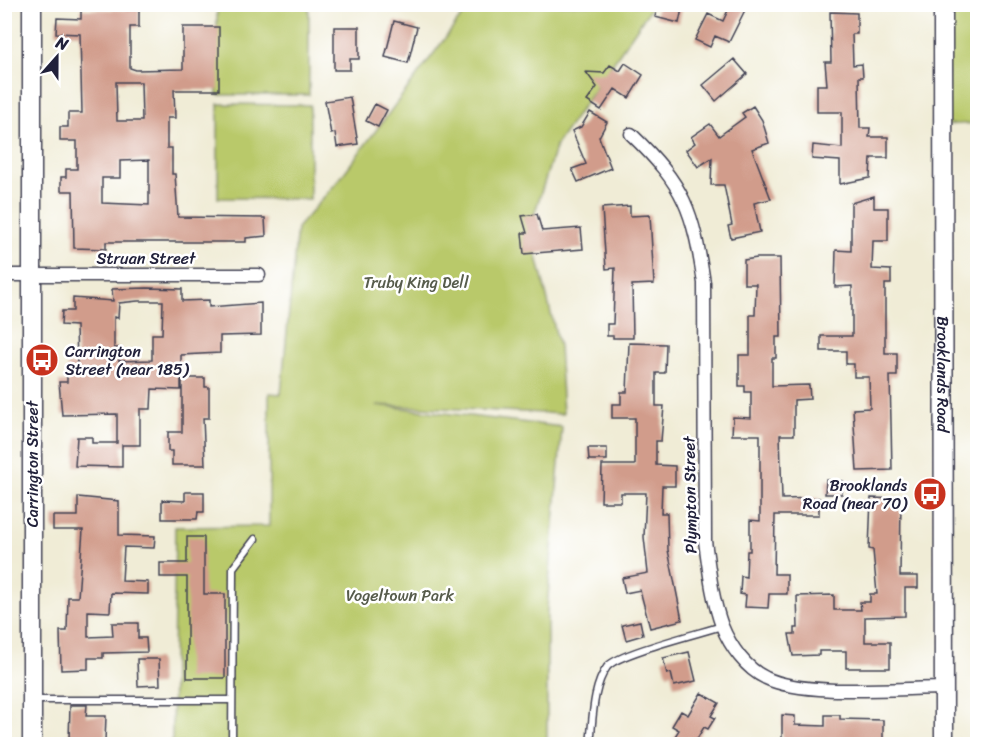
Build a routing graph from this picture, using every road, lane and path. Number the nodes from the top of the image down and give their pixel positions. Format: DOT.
graph roads {
  1 [pos="32,4"];
  2 [pos="943,4"];
  3 [pos="631,134"];
  4 [pos="259,274"];
  5 [pos="4,275"];
  6 [pos="32,275"];
  7 [pos="255,539"];
  8 [pos="722,626"];
  9 [pos="944,688"];
  10 [pos="32,700"];
  11 [pos="232,700"];
  12 [pos="32,744"];
  13 [pos="232,744"];
  14 [pos="590,744"];
  15 [pos="944,744"];
  1 -- 6 [label="main road, Carrington Street"];
  2 -- 9 [label="main road, Brooklands Road"];
  3 -- 8 [label="street, Plympton Street"];
  4 -- 6 [label="street, Struan Street"];
  5 -- 6 [label="street, Struan Street"];
  6 -- 10 [label="main road, Carrington Street"];
  7 -- 11 [label="lane"];
  8 -- 9 [label="street, Plympton Street"];
  8 -- 14 [label="lane"];
  9 -- 15 [label="main road, Brooklands Road"];
  10 -- 11 [label="lane"];
  10 -- 12 [label="main road, Carrington Street"];
  11 -- 13 [label="lane"];
}
